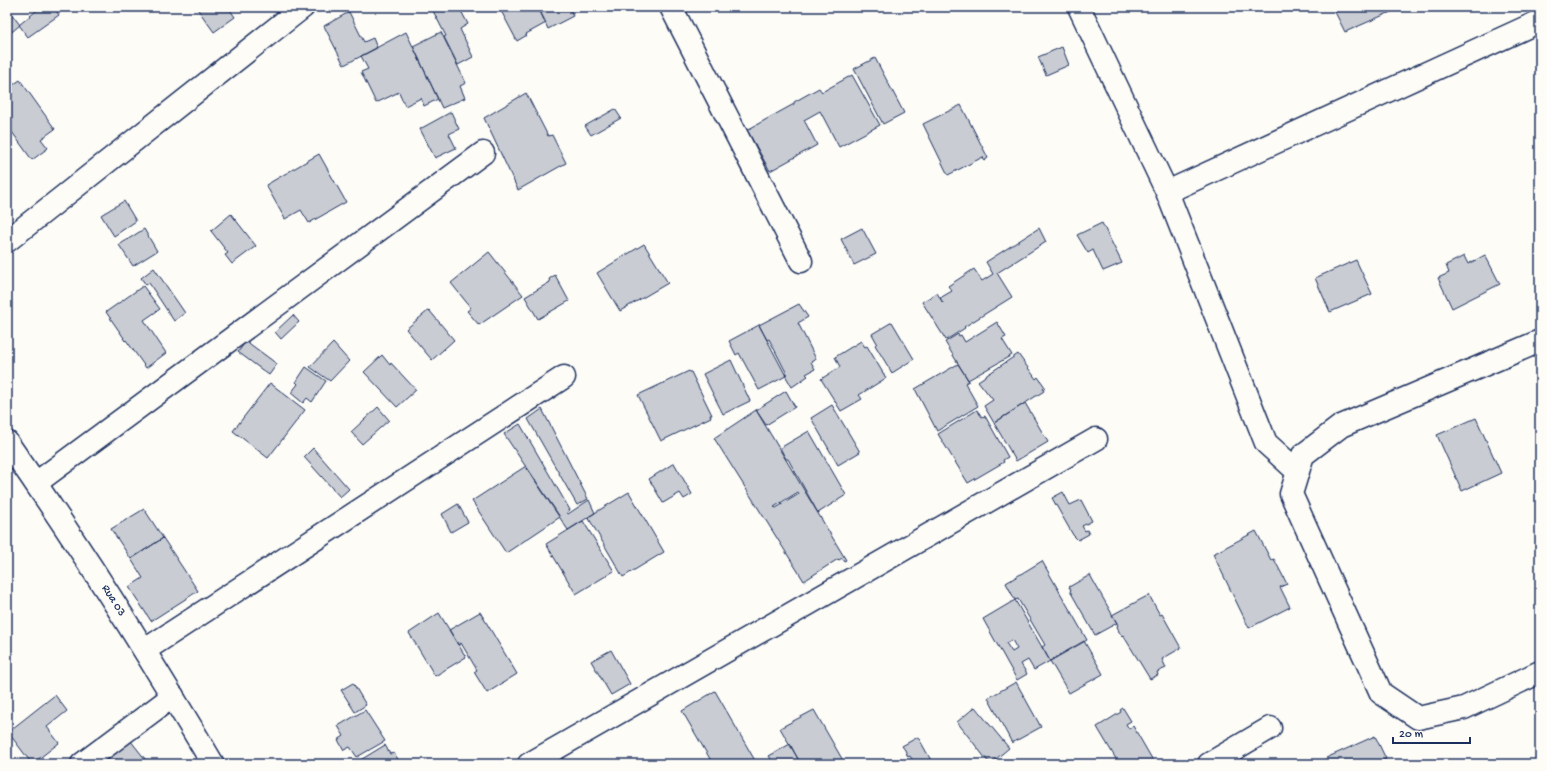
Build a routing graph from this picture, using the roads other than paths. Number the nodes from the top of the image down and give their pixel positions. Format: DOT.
graph roads {
  1 [pos="303,7"];
  2 [pos="671,7"];
  3 [pos="1079,7"];
  4 [pos="1540,21"];
  5 [pos="483,153"];
  6 [pos="1167,192"];
  7 [pos="7,241"];
  8 [pos="801,261"];
  9 [pos="1540,341"];
  10 [pos="564,377"];
  11 [pos="1096,439"];
  12 [pos="10,453"];
  13 [pos="1298,472"];
  14 [pos="36,484"];
  15 [pos="145,650"];
  16 [pos="1540,672"];
  17 [pos="173,696"];
  18 [pos="1270,728"];
  19 [pos="82,764"];
  20 [pos="213,764"];
  21 [pos="529,764"];
  22 [pos="1209,764"];
  1 -- 7 [label="street"];
  2 -- 8 [label="street"];
  3 -- 6 [label="street"];
  4 -- 6 [label="street"];
  5 -- 14 [label="street"];
  6 -- 13 [label="street"];
  9 -- 13 [label="street"];
  10 -- 15 [label="street"];
  11 -- 21 [label="street"];
  12 -- 14 [label="street, Rua 03"];
  13 -- 16 [label="street"];
  14 -- 15 [label="street, Rua 03"];
  15 -- 17 [label="street, Rua 03"];
  17 -- 19 [label="street"];
  17 -- 20 [label="street, Rua 03"];
  18 -- 22 [label="street"];
}
